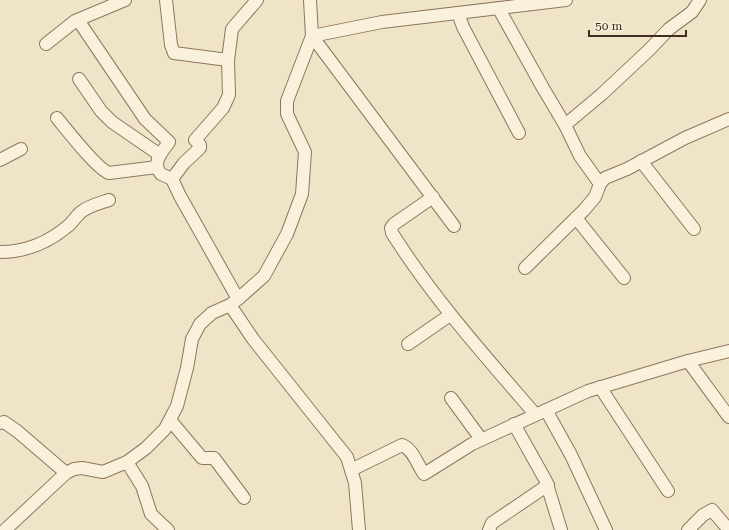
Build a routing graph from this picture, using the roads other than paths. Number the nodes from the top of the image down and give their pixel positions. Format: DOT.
graph roads {
  1 [pos="125,0"];
  2 [pos="166,0"];
  3 [pos="257,0"];
  4 [pos="310,0"];
  5 [pos="566,0"];
  6 [pos="700,0"];
  7 [pos="499,9"];
  8 [pos="458,13"];
  9 [pos="78,20"];
  10 [pos="312,36"];
  11 [pos="46,44"];
  12 [pos="228,60"];
  13 [pos="79,79"];
  14 [pos="57,118"];
  15 [pos="729,119"];
  16 [pos="564,125"];
  17 [pos="519,134"];
  18 [pos="21,149"];
  19 [pos="160,155"];
  20 [pos="0,160"];
  21 [pos="642,161"];
  22 [pos="157,167"];
  23 [pos="172,179"];
  24 [pos="600,184"];
  25 [pos="433,198"];
  26 [pos="109,200"];
  27 [pos="576,218"];
  28 [pos="454,226"];
  29 [pos="694,229"];
  30 [pos="0,252"];
  31 [pos="525,268"];
  32 [pos="624,278"];
  33 [pos="234,302"];
  34 [pos="450,315"];
  35 [pos="408,344"];
  36 [pos="729,351"];
  37 [pos="688,361"];
  38 [pos="600,387"];
  39 [pos="451,398"];
  40 [pos="540,412"];
  41 [pos="729,417"];
  42 [pos="170,420"];
  43 [pos="0,423"];
  44 [pos="514,424"];
  45 [pos="481,440"];
  46 [pos="127,462"];
  47 [pos="351,470"];
  48 [pos="66,473"];
  49 [pos="548,485"];
  50 [pos="668,491"];
  51 [pos="244,498"];
  52 [pos="5,530"];
  53 [pos="168,530"];
  54 [pos="359,530"];
  55 [pos="489,530"];
  56 [pos="561,530"];
  57 [pos="606,530"];
  58 [pos="688,530"];
  59 [pos="729,530"];
  1 -- 9 [label="street"];
  2 -- 12 [label="street"];
  3 -- 12 [label="street"];
  4 -- 10 [label="street"];
  5 -- 7 [label="street"];
  6 -- 16 [label="street"];
  7 -- 8 [label="street"];
  7 -- 16 [label="street"];
  8 -- 10 [label="street"];
  8 -- 17 [label="street"];
  9 -- 11 [label="street"];
  9 -- 19 [label="street"];
  10 -- 25 [label="street"];
  10 -- 33 [label="street"];
  12 -- 23 [label="street"];
  13 -- 19 [label="street"];
  14 -- 22 [label="street"];
  15 -- 21 [label="street"];
  16 -- 24 [label="street"];
  18 -- 20 [label="street"];
  19 -- 22 [label="street"];
  21 -- 24 [label="street"];
  21 -- 29 [label="street"];
  22 -- 23 [label="street"];
  23 -- 33 [label="street"];
  24 -- 27 [label="street"];
  25 -- 28 [label="street"];
  25 -- 34 [label="street"];
  26 -- 30 [label="street"];
  27 -- 31 [label="street"];
  27 -- 32 [label="street"];
  33 -- 42 [label="street"];
  33 -- 47 [label="street"];
  34 -- 35 [label="street"];
  34 -- 40 [label="street"];
  36 -- 37 [label="street"];
  37 -- 38 [label="street"];
  37 -- 41 [label="street"];
  38 -- 40 [label="street"];
  38 -- 50 [label="street"];
  39 -- 45 [label="street"];
  40 -- 44 [label="street"];
  40 -- 57 [label="street"];
  42 -- 46 [label="street"];
  42 -- 51 [label="street"];
  43 -- 48 [label="street"];
  44 -- 45 [label="street"];
  44 -- 49 [label="street"];
  45 -- 47 [label="street"];
  46 -- 48 [label="street"];
  46 -- 53 [label="street"];
  47 -- 54 [label="street"];
  48 -- 52 [label="street"];
  49 -- 55 [label="street"];
  49 -- 56 [label="street"];
  58 -- 59 [label="street"];
}
